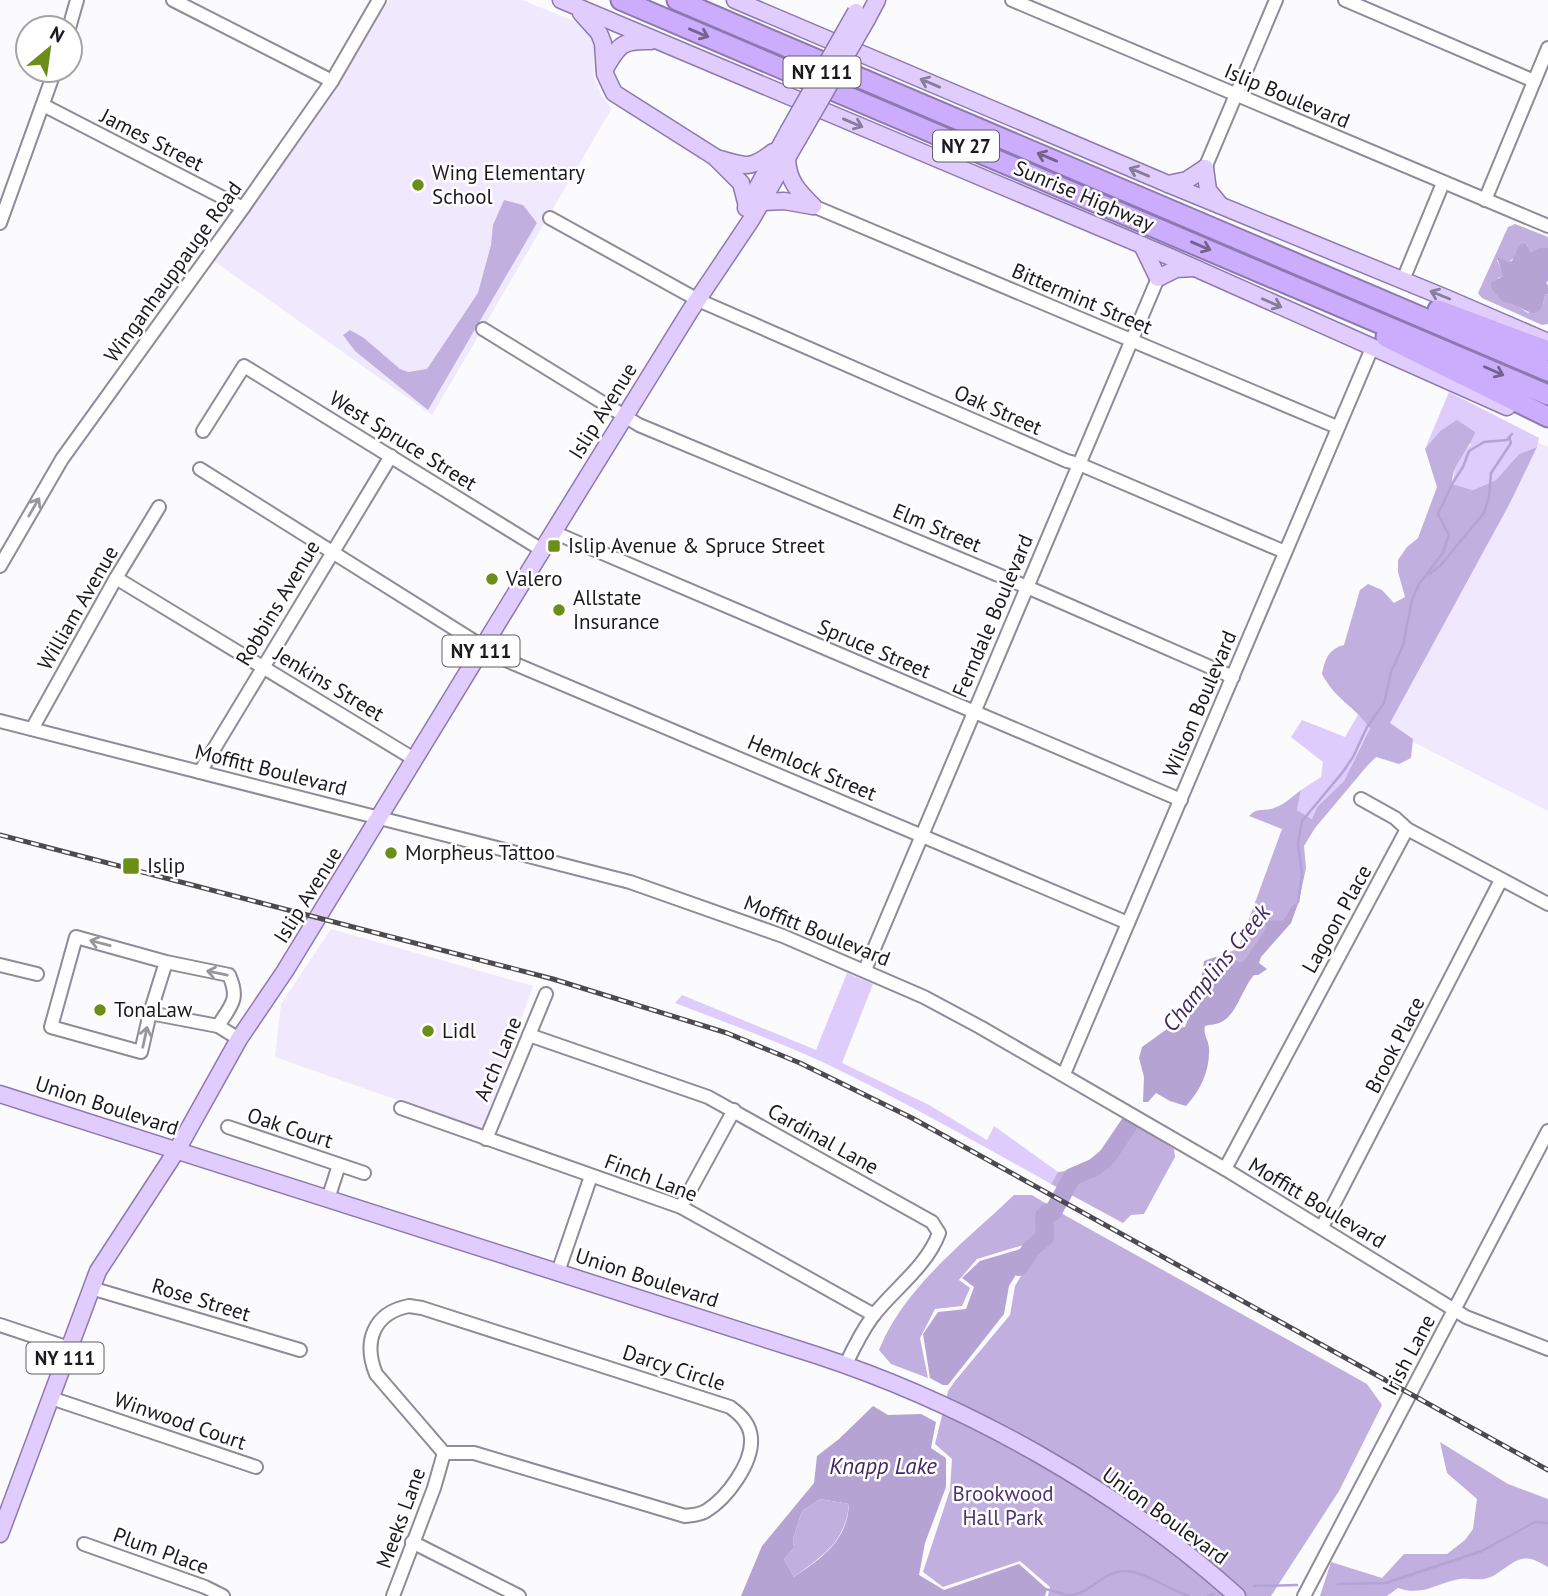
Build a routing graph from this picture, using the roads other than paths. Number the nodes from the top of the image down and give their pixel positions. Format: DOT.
graph roads {
  1 [pos="173,0"];
  2 [pos="379,0"];
  3 [pos="621,0"];
  4 [pos="677,0"];
  5 [pos="735,0"];
  6 [pos="877,0"];
  7 [pos="1012,0"];
  8 [pos="1276,0"];
  9 [pos="1345,0"];
  10 [pos="566,2"];
  11 [pos="862,10"];
  12 [pos="659,41"];
  13 [pos="1548,48"];
  14 [pos="605,69"];
  15 [pos="332,81"];
  16 [pos="1534,81"];
  17 [pos="50,84"];
  18 [pos="1236,95"];
  19 [pos="43,105"];
  20 [pos="783,154"];
  21 [pos="715,157"];
  22 [pos="1205,168"];
  23 [pos="1443,183"];
  24 [pos="1168,184"];
  25 [pos="1485,200"];
  26 [pos="755,204"];
  27 [pos="813,206"];
  28 [pos="1222,207"];
  29 [pos="243,208"];
  30 [pos="550,218"];
  31 [pos="0,223"];
  32 [pos="1548,226"];
  33 [pos="1142,245"];
  34 [pos="1194,268"];
  35 [pos="1158,278"];
  36 [pos="1403,280"];
  37 [pos="1297,286"];
  38 [pos="1351,286"];
  39 [pos="698,299"];
  40 [pos="483,329"];
  41 [pos="1131,341"];
  42 [pos="1548,342"];
  43 [pos="1372,348"];
  44 [pos="1548,351"];
  45 [pos="1548,371"];
  46 [pos="1548,395"];
  47 [pos="625,416"];
  48 [pos="1548,417"];
  49 [pos="1548,425"];
  50 [pos="1337,427"];
  51 [pos="202,431"];
  52 [pos="391,456"];
  53 [pos="1079,464"];
  54 [pos="200,469"];
  55 [pos="159,506"];
  56 [pos="553,532"];
  57 [pos="542,550"];
  58 [pos="331,552"];
  59 [pos="1285,552"];
  60 [pos="0,566"];
  61 [pos="116,578"];
  62 [pos="1027,586"];
  63 [pos="484,646"];
  64 [pos="262,666"];
  65 [pos="1233,677"];
  66 [pos="973,712"];
  67 [pos="0,721"];
  68 [pos="32,729"];
  69 [pos="414,759"];
  70 [pos="200,772"];
  71 [pos="1361,799"];
  72 [pos="1181,800"];
  73 [pos="380,817"];
  74 [pos="1407,830"];
  75 [pos="921,835"];
  76 [pos="1501,880"];
  77 [pos="1548,904"];
  78 [pos="1128,922"];
  79 [pos="166,961"];
  80 [pos="0,965"];
  81 [pos="865,970"];
  82 [pos="37,974"];
  83 [pos="547,994"];
  84 [pos="227,1012"];
  85 [pos="150,1013"];
  86 [pos="218,1026"];
  87 [pos="244,1032"];
  88 [pos="529,1035"];
  89 [pos="1064,1074"];
  90 [pos="0,1094"];
  91 [pos="401,1108"];
  92 [pos="734,1110"];
  93 [pos="228,1127"];
  94 [pos="1548,1131"];
  95 [pos="486,1139"];
  96 [pos="177,1150"];
  97 [pos="339,1164"];
  98 [pos="1225,1169"];
  99 [pos="364,1173"];
  100 [pos="592,1176"];
  101 [pos="328,1199"];
  102 [pos="681,1207"];
  103 [pos="1322,1227"];
  104 [pos="558,1272"];
  105 [pos="91,1288"];
  106 [pos="1454,1310"];
  107 [pos="874,1315"];
  108 [pos="0,1325"];
  109 [pos="69,1348"];
  110 [pos="1548,1349"];
  111 [pos="300,1350"];
  112 [pos="846,1364"];
  113 [pos="51,1398"];
  114 [pos="444,1452"];
  115 [pos="256,1467"];
  116 [pos="5,1505"];
  117 [pos="0,1534"];
  118 [pos="412,1542"];
  119 [pos="84,1544"];
  120 [pos="223,1596"];
  121 [pos="393,1596"];
  122 [pos="519,1596"];
  123 [pos="1237,1596"];
  124 [pos="1304,1596"];
  1 -- 15 [label="street"];
  2 -- 15 [label="street, Winganhauppauge Road"];
  3 -- 37 [label="highway, Sunrise Highway / NY 27, one-way"];
  38 -- 4 [label="highway, Sunrise Highway / NY 27, one-way"];
  24 -- 5 [label="main road, Sunrise Highway, one-way"];
  6 -- 11 [label="main road, Islip Avenue / NY 111"];
  7 -- 18 [label="street, Islip Boulevard"];
  8 -- 18 [label="street"];
  9 -- 16 [label="street"];
  10 -- 12 [label="main road, Sunrise Highway"];
  10 -- 14 [label="main road"];
  11 -- 20 [label="main road, Islip Avenue / NY 111, bridge"];
  12 -- 14 [label="main road"];
  12 -- 33 [label="main road, Sunrise Highway, one-way"];
  13 -- 16 [label="street"];
  14 -- 21 [label="main road"];
  15 -- 29 [label="street, Winganhauppauge Road"];
  16 -- 25 [label="street"];
  17 -- 19 [label="street"];
  18 -- 22 [label="street"];
  18 -- 23 [label="street, Islip Boulevard"];
  19 -- 29 [label="street, James Street"];
  19 -- 31 [label="street"];
  20 -- 21 [label="main road"];
  20 -- 26 [label="main road, Islip Avenue / NY 111"];
  20 -- 27 [label="main road"];
  21 -- 26 [label="main road"];
  22 -- 24 [label="main road"];
  22 -- 28 [label="main road"];
  23 -- 25 [label="street, Islip Boulevard"];
  23 -- 36 [label="street"];
  24 -- 28 [label="main road, Sunrise Highway"];
  25 -- 32 [label="street, Islip Boulevard"];
  26 -- 27 [label="main road"];
  26 -- 39 [label="main road, Islip Avenue / NY 111"];
  27 -- 41 [label="street, Bittermint Street"];
  28 -- 36 [label="main road, Sunrise Highway"];
  60 -- 29 [label="street, Winganhauppauge Road, one-way"];
  30 -- 39 [label="street, Oak Street"];
  33 -- 34 [label="main road, Sunrise Highway"];
  33 -- 35 [label="main road"];
  34 -- 35 [label="main road"];
  34 -- 43 [label="main road, Sunrise Highway, one-way"];
  35 -- 41 [label="street, Ferndale Boulevard"];
  42 -- 36 [label="main road, Sunrise Highway, one-way"];
  37 -- 46 [label="highway, Sunrise Highway / NY 27, one-way"];
  37 -- 48 [label="highway"];
  38 -- 44 [label="highway"];
  38 -- 45 [label="highway, Sunrise Highway / NY 27"];
  39 -- 47 [label="main road, Islip Avenue / NY 111"];
  39 -- 53 [label="street, Oak Street"];
  40 -- 47 [label="street, Elm Street"];
  41 -- 50 [label="street, Bittermint Street"];
  41 -- 53 [label="street, Ferndale Boulevard"];
  43 -- 49 [label="main road, Sunrise Highway"];
  43 -- 50 [label="street, Wilson Boulevard"];
  47 -- 56 [label="main road, Islip Avenue / NY 111"];
  47 -- 62 [label="street, Elm Street"];
  50 -- 59 [label="street, Wilson Boulevard"];
  51 -- 52 [label="street, West Spruce Street"];
  52 -- 57 [label="street, West Spruce Street"];
  52 -- 58 [label="street, Robbins Avenue"];
  53 -- 59 [label="street, Oak Street"];
  53 -- 62 [label="street, Ferndale Boulevard"];
  54 -- 58 [label="street, Hemlock Street"];
  55 -- 61 [label="street, William Avenue"];
  56 -- 57 [label="main road, Islip Avenue / NY 111"];
  56 -- 66 [label="street, Spruce Street"];
  57 -- 63 [label="main road, Islip Avenue / NY 111"];
  58 -- 63 [label="street, Hemlock Street"];
  58 -- 64 [label="street, Robbins Avenue"];
  59 -- 65 [label="street, Wilson Boulevard"];
  61 -- 64 [label="street, Jenkins Street"];
  61 -- 68 [label="street, William Avenue"];
  62 -- 65 [label="street, Elm Street"];
  62 -- 66 [label="street, Ferndale Boulevard"];
  63 -- 69 [label="main road, Islip Avenue / NY 111"];
  63 -- 75 [label="street, Hemlock Street"];
  64 -- 69 [label="street, Jenkins Street"];
  64 -- 70 [label="street, Robbins Avenue"];
  65 -- 72 [label="street, Wilson Boulevard"];
  66 -- 72 [label="street, Spruce Street"];
  66 -- 75 [label="street, Ferndale Boulevard"];
  67 -- 68 [label="street, Moffitt Boulevard"];
  68 -- 70 [label="street, Moffitt Boulevard"];
  69 -- 73 [label="main road, Islip Avenue / NY 111"];
  70 -- 73 [label="street, Moffitt Boulevard"];
  71 -- 74 [label="street"];
  72 -- 78 [label="street, Wilson Boulevard"];
  73 -- 81 [label="street, Moffitt Boulevard"];
  73 -- 87 [label="main road, Islip Avenue / NY 111"];
  74 -- 76 [label="street"];
  74 -- 98 [label="street, Lagoon Place"];
  75 -- 78 [label="street, Hemlock Street"];
  75 -- 81 [label="street, Ferndale Boulevard"];
  76 -- 77 [label="street"];
  76 -- 103 [label="street, Brook Place"];
  78 -- 89 [label="street, Wilson Boulevard"];
  84 -- 79 [label="street, one-way"];
  79 -- 85 [label="street"];
  79 -- 85 [label="street, one-way"];
  80 -- 82 [label="street"];
  81 -- 89 [label="street, Moffitt Boulevard"];
  83 -- 88 [label="street, Arch Lane"];
  84 -- 86 [label="street"];
  84 -- 87 [label="street"];
  85 -- 86 [label="street"];
  86 -- 87 [label="street"];
  87 -- 96 [label="main road, Islip Avenue / NY 111"];
  88 -- 92 [label="street, Cardinal Lane"];
  88 -- 95 [label="street, Arch Lane"];
  89 -- 98 [label="street, Moffitt Boulevard"];
  90 -- 96 [label="main road, Union Boulevard"];
  91 -- 95 [label="street, Finch Lane"];
  92 -- 102 [label="street"];
  92 -- 107 [label="street, Cardinal Lane"];
  93 -- 97 [label="street, Oak Court"];
  94 -- 106 [label="street, Irish Lane"];
  95 -- 100 [label="street, Finch Lane"];
  96 -- 101 [label="main road, Union Boulevard"];
  96 -- 105 [label="main road, Islip Avenue / NY 111"];
  97 -- 99 [label="street, Oak Court"];
  97 -- 101 [label="street, Oak Court"];
  98 -- 103 [label="street, Moffitt Boulevard"];
  100 -- 102 [label="street, Finch Lane"];
  100 -- 104 [label="street"];
  101 -- 104 [label="main road, Union Boulevard"];
  102 -- 107 [label="street, Finch Lane"];
  103 -- 106 [label="street, Moffitt Boulevard"];
  104 -- 112 [label="main road, Union Boulevard"];
  105 -- 109 [label="main road, Islip Avenue / NY 111"];
  105 -- 111 [label="street, Rose Street"];
  106 -- 110 [label="street, Moffitt Boulevard"];
  106 -- 124 [label="street, Irish Lane"];
  107 -- 112 [label="street, Cardinal Lane"];
  108 -- 109 [label="street"];
  109 -- 113 [label="main road, Islip Avenue / NY 111"];
  112 -- 123 [label="main road, Union Boulevard"];
  113 -- 115 [label="street, Winwood Court"];
  113 -- 116 [label="main road, Islip Avenue / NY 111"];
  114 -- 114 [label="street, Darcy Circle"];
  114 -- 118 [label="street, Meeks Lane"];
  116 -- 117 [label="main road, Islip Avenue / NY 111"];
  118 -- 121 [label="street, Meeks Lane"];
  118 -- 122 [label="street"];
  119 -- 120 [label="street, Plum Place"];
}
